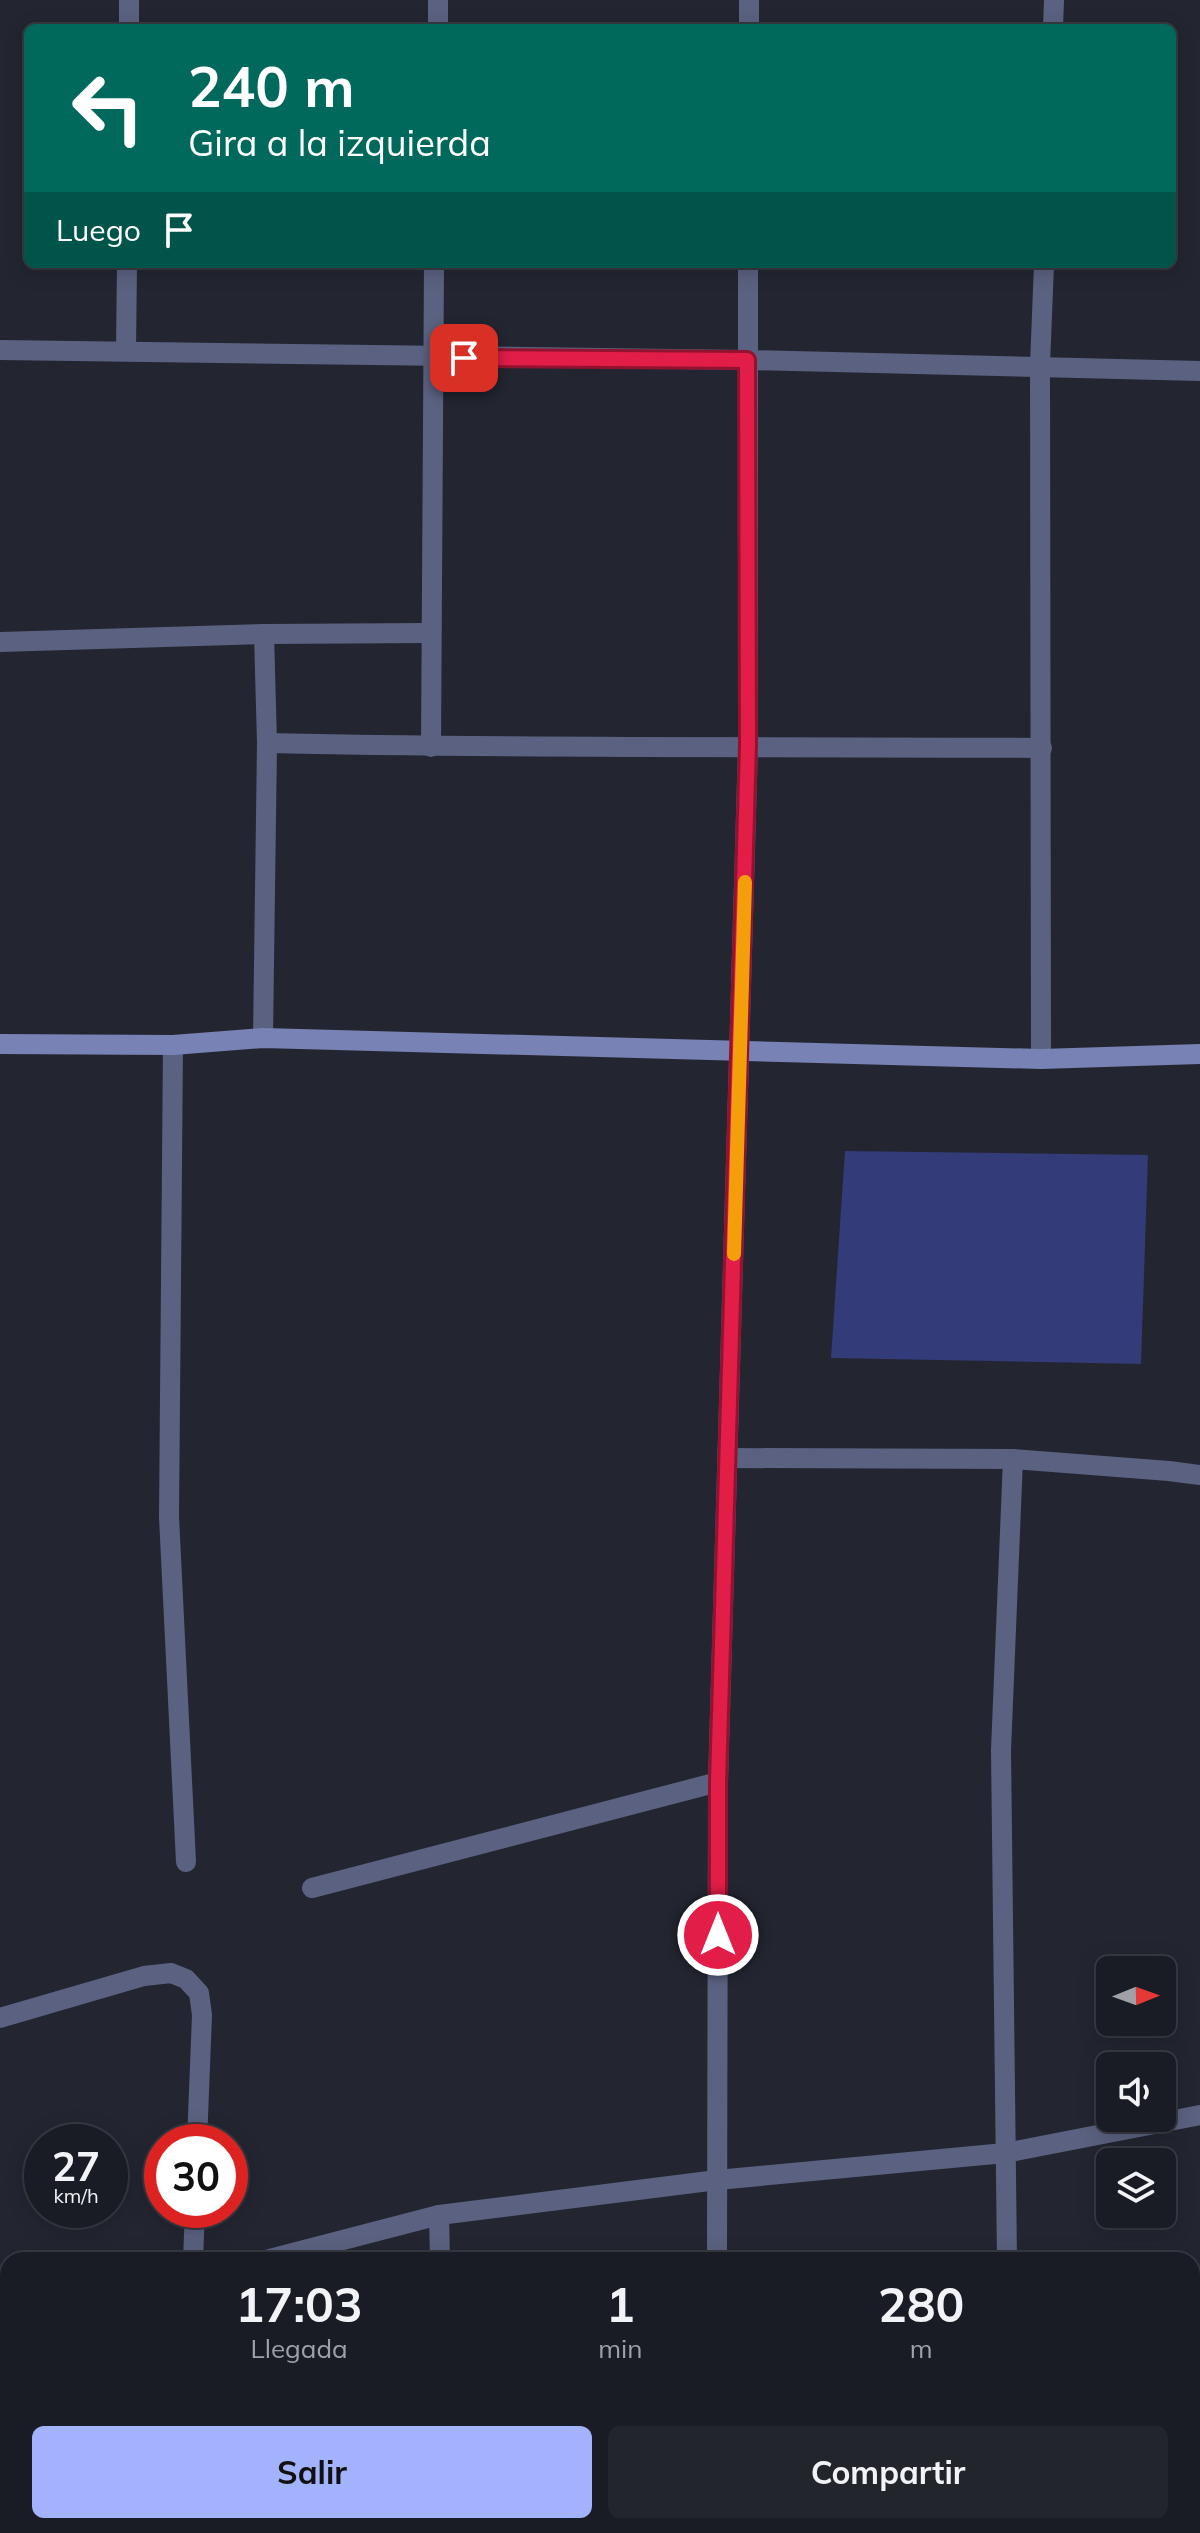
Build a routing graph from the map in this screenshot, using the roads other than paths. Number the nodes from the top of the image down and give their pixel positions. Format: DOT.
graph roads {
  1 [pos="129,0"];
  2 [pos="438,0"];
  3 [pos="749,0"];
  4 [pos="1054,0"];
  5 [pos="129,24"];
  6 [pos="438,24"];
  7 [pos="749,24"];
  8 [pos="1053,24"];
  9 [pos="127,268"];
  10 [pos="434,268"];
  11 [pos="748,268"];
  12 [pos="1044,268"];
  13 [pos="0,350"];
  14 [pos="126,351"];
  15 [pos="432,357"];
  16 [pos="747,360"];
  17 [pos="1040,365"];
  18 [pos="1200,371"];
  19 [pos="430,633"];
  20 [pos="264,634"];
  21 [pos="0,642"];
  22 [pos="267,743"];
  23 [pos="748,745"];
  24 [pos="431,747"];
  25 [pos="1042,748"];
  26 [pos="263,1038"];
  27 [pos="0,1044"];
  28 [pos="173,1045"];
  29 [pos="741,1051"];
  30 [pos="1200,1054"];
  31 [pos="1041,1059"];
  32 [pos="728,1458"];
  33 [pos="1013,1459"];
  34 [pos="1200,1475"];
  35 [pos="718,1782"];
  36 [pos="186,1862"];
  37 [pos="312,1888"];
  38 [pos="0,2018"];
  39 [pos="1200,2115"];
  40 [pos="198,2124"];
  41 [pos="1005,2153"];
  42 [pos="717,2180"];
  43 [pos="439,2215"];
  44 [pos="194,2228"];
  45 [pos="193,2252"];
  46 [pos="297,2252"];
  47 [pos="440,2252"];
  48 [pos="717,2252"];
  49 [pos="1007,2252"];
  1 -- 5 [label="street"];
  2 -- 6 [label="street"];
  3 -- 7 [label="street"];
  4 -- 8 [label="street"];
  9 -- 14 [label="street"];
  10 -- 15 [label="street"];
  11 -- 16 [label="street"];
  12 -- 17 [label="street"];
  13 -- 14 [label="street"];
  14 -- 15 [label="street"];
  15 -- 16 [label="street"];
  15 -- 19 [label="street"];
  16 -- 17 [label="street"];
  16 -- 23 [label="street"];
  17 -- 18 [label="street"];
  17 -- 25 [label="street"];
  19 -- 20 [label="street"];
  19 -- 24 [label="street"];
  20 -- 21 [label="street"];
  20 -- 22 [label="street"];
  22 -- 24 [label="street"];
  22 -- 26 [label="street"];
  23 -- 24 [label="street"];
  23 -- 25 [label="street"];
  23 -- 29 [label="street"];
  25 -- 31 [label="street"];
  26 -- 28 [label="street"];
  26 -- 29 [label="street"];
  27 -- 28 [label="street"];
  28 -- 36 [label="street"];
  29 -- 31 [label="street"];
  29 -- 32 [label="street"];
  30 -- 31 [label="street"];
  32 -- 33 [label="street"];
  32 -- 35 [label="street"];
  33 -- 34 [label="street"];
  33 -- 41 [label="street"];
  35 -- 37 [label="street"];
  35 -- 42 [label="street"];
  38 -- 40 [label="street"];
  39 -- 41 [label="street"];
  41 -- 42 [label="street"];
  41 -- 49 [label="street"];
  42 -- 43 [label="street"];
  42 -- 48 [label="street"];
  43 -- 46 [label="street"];
  43 -- 47 [label="street"];
  44 -- 45 [label="street"];
}
